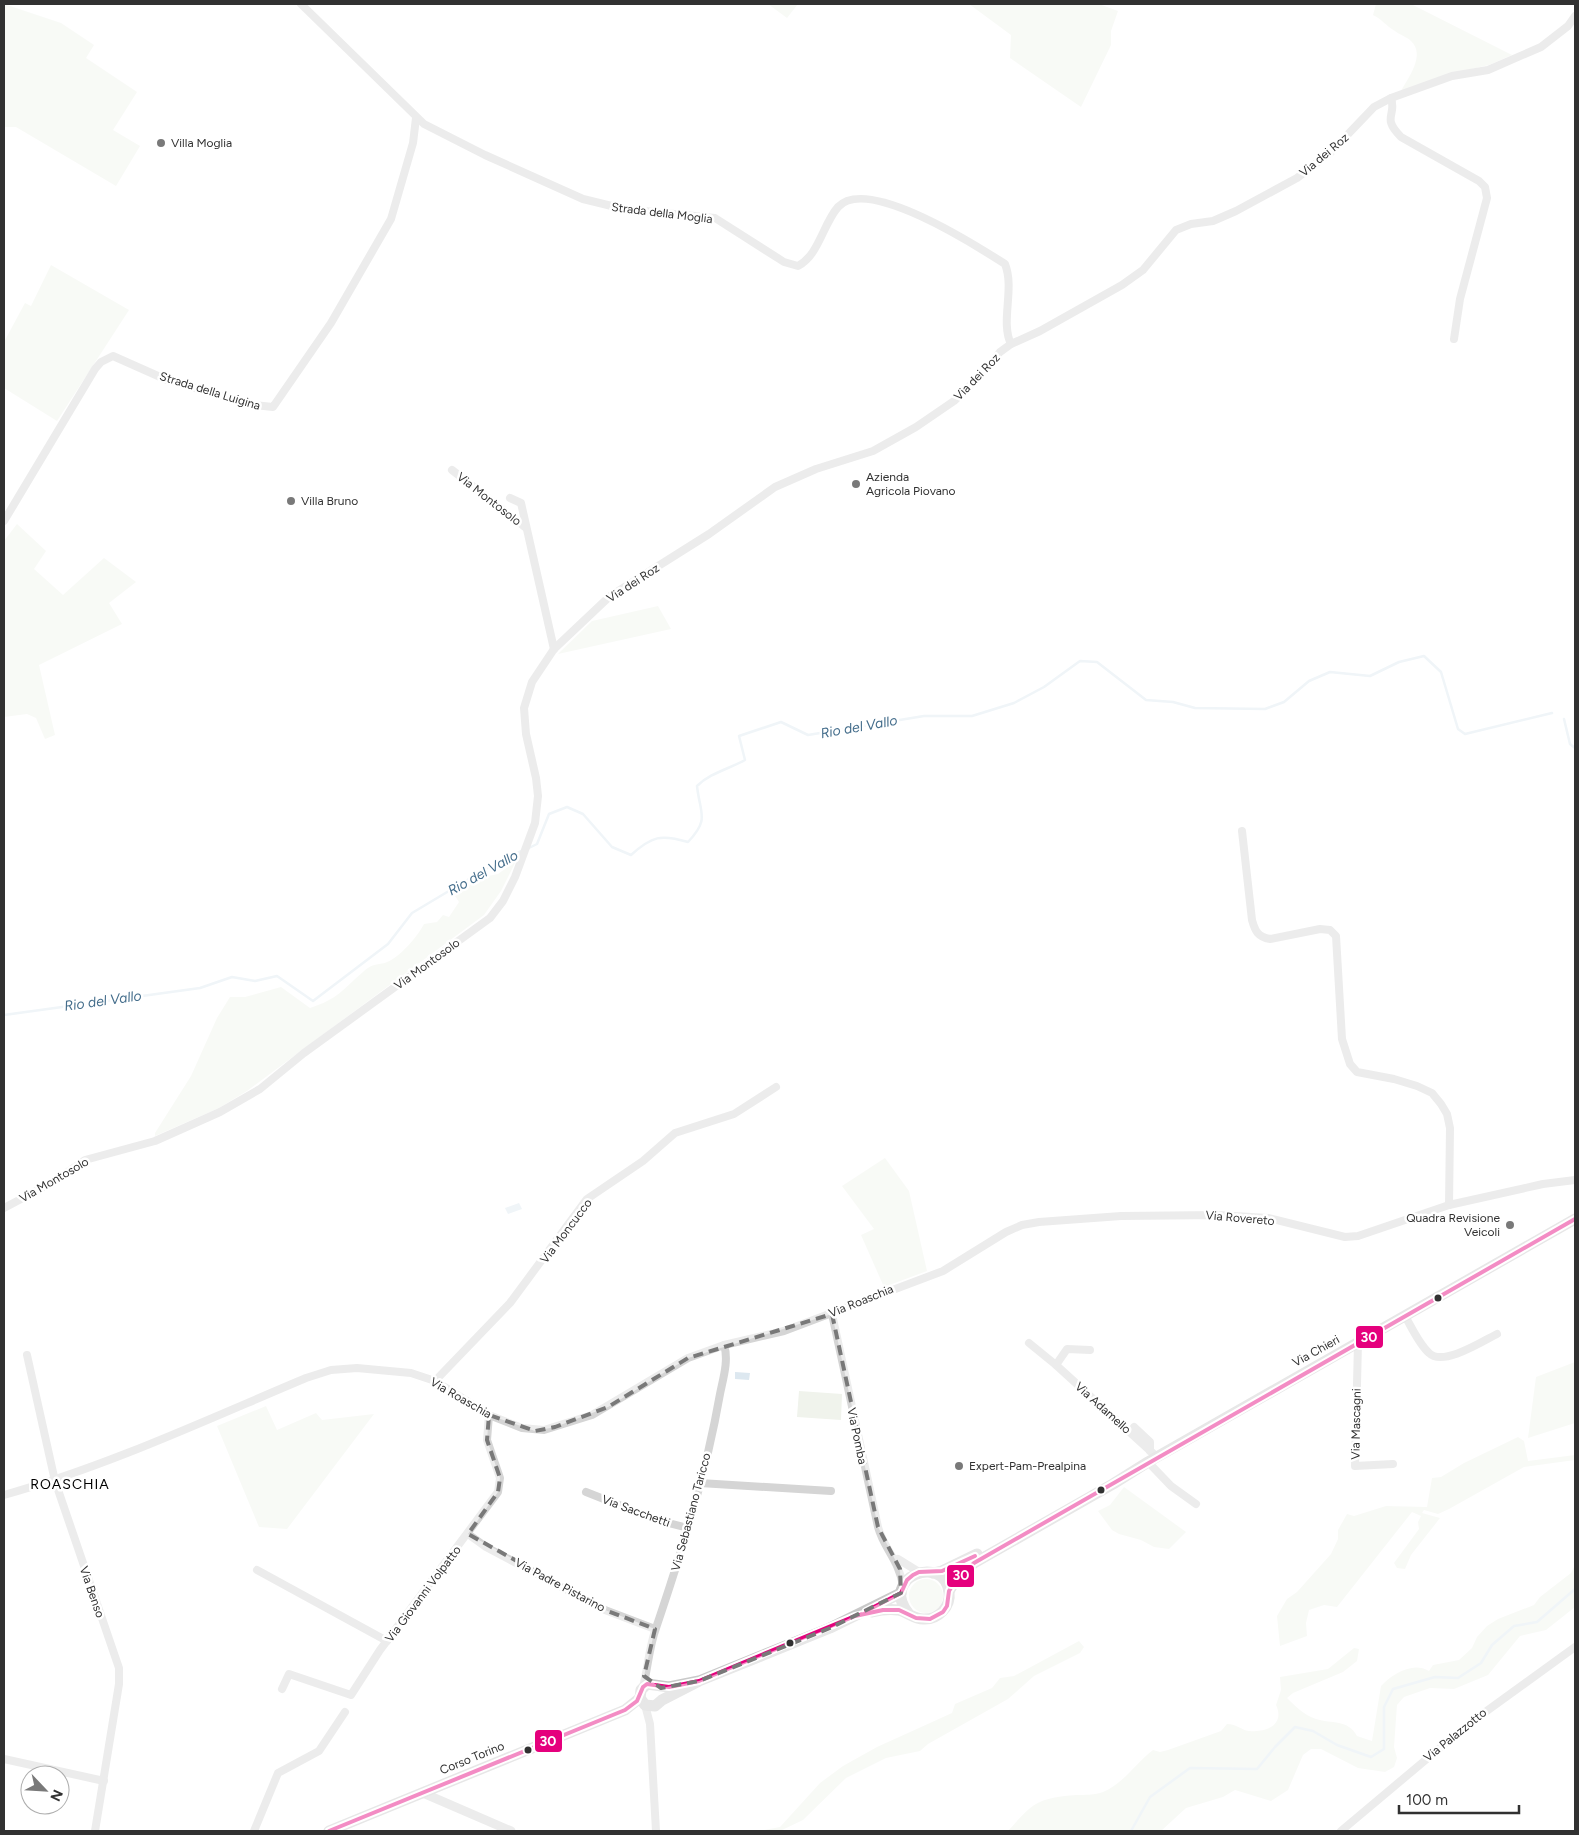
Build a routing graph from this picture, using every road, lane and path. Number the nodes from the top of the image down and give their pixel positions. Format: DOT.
graph roads {
  1 [pos="301,4"];
  2 [pos="1575,16"];
  3 [pos="1390,98"];
  4 [pos="416,118"];
  5 [pos="1454,339"];
  6 [pos="1011,344"];
  7 [pos="452,470"];
  8 [pos="510,498"];
  9 [pos="4,521"];
  10 [pos="525,527"];
  11 [pos="554,649"];
  12 [pos="1242,831"];
  13 [pos="776,1087"];
  14 [pos="1575,1180"];
  15 [pos="1449,1205"];
  16 [pos="4,1208"];
  17 [pos="1575,1219"];
  18 [pos="910,1282"];
  19 [pos="832,1314"];
  20 [pos="1405,1316"];
  21 [pos="1497,1334"];
  22 [pos="1029,1343"];
  23 [pos="1358,1343"];
  24 [pos="724,1345"];
  25 [pos="1090,1350"];
  26 [pos="27,1355"];
  27 [pos="1056,1365"];
  28 [pos="435,1381"];
  29 [pos="488,1414"];
  30 [pos="1134,1427"];
  31 [pos="1151,1456"];
  32 [pos="1393,1464"];
  33 [pos="1128,1474"];
  34 [pos="55,1481"];
  35 [pos="700,1483"];
  36 [pos="831,1491"];
  37 [pos="586,1492"];
  38 [pos="4,1495"];
  39 [pos="1196,1504"];
  40 [pos="688,1528"];
  41 [pos="468,1534"];
  42 [pos="892,1554"];
  43 [pos="258,1570"];
  44 [pos="919,1572"];
  45 [pos="934,1573"];
  46 [pos="902,1589"];
  47 [pos="949,1591"];
  48 [pos="910,1614"];
  49 [pos="855,1616"];
  50 [pos="655,1629"];
  51 [pos="387,1640"];
  52 [pos="1575,1647"];
  53 [pos="282,1689"];
  54 [pos="649,1694"];
  55 [pos="345,1712"];
  56 [pos="4,1759"];
  57 [pos="104,1781"];
  58 [pos="423,1793"];
  59 [pos="96,1831"];
  60 [pos="254,1831"];
  61 [pos="329,1831"];
  62 [pos="511,1831"];
  63 [pos="656,1831"];
  64 [pos="1341,1831"];
  1 -- 4 [label="street, Strada della Moglia"];
  2 -- 3 [label="street, Via dei Roz"];
  3 -- 5 [label="street"];
  3 -- 6 [label="street, Via dei Roz"];
  4 -- 6 [label="street, Strada della Moglia"];
  4 -- 9 [label="street, Strada della Luigina"];
  6 -- 11 [label="street, Via dei Roz"];
  7 -- 10 [label="street, Via Montosolo"];
  8 -- 10 [label="street, Via Montosolo"];
  10 -- 11 [label="street, Via Montosolo"];
  11 -- 16 [label="street, Via Montosolo"];
  12 -- 15 [label="street"];
  13 -- 28 [label="street, Via Moncucco"];
  14 -- 15 [label="street, Via Rovereto"];
  15 -- 18 [label="street, Via Rovereto"];
  17 -- 20 [label="main road, Via Chieri"];
  18 -- 19 [label="street, Via Roaschia"];
  19 -- 24 [label="street, Via Roaschia"];
  19 -- 42 [label="street, Via Pomba"];
  20 -- 21 [label="street"];
  20 -- 23 [label="main road, Via Chieri"];
  22 -- 27 [label="street, Via Adamello"];
  23 -- 31 [label="main road, Via Chieri"];
  23 -- 32 [label="street, Via Mascagni"];
  24 -- 29 [label="street, Via Roaschia"];
  24 -- 35 [label="street, Via Sebastiano Taricco"];
  25 -- 27 [label="street"];
  26 -- 34 [label="street, Via Benso"];
  27 -- 31 [label="street, Via Adamello"];
  28 -- 29 [label="street, Via Roaschia"];
  28 -- 34 [label="street, Via Roaschia"];
  29 -- 41 [label="street, Via Giovanni Volpatto"];
  30 -- 31 [label="street, Via Adamello"];
  31 -- 33 [label="main road, Via Chieri"];
  31 -- 39 [label="street"];
  33 -- 45 [label="main road, Via Chieri"];
  33 -- 47 [label="main road, Via Chieri"];
  34 -- 38 [label="street, Via Roaschia"];
  34 -- 57 [label="street, Via Benso"];
  35 -- 36 [label="street"];
  35 -- 40 [label="street, Via Sebastiano Taricco"];
  37 -- 40 [label="street, Via Sacchetti"];
  40 -- 50 [label="street, Via Sebastiano Taricco"];
  41 -- 50 [label="street, Via Padre Pistarino"];
  41 -- 51 [label="street, Via Giovanni Volpatto"];
  42 -- 44 [label="street, Via Pomba"];
  42 -- 46 [label="street, Via Pomba"];
  43 -- 51 [label="street"];
  44 -- 45 [label="main road, Via Chieri"];
  44 -- 46 [label="main road"];
  45 -- 47 [label="main road"];
  46 -- 48 [label="main road"];
  46 -- 49 [label="main road"];
  47 -- 48 [label="main road, Via Chieri"];
  48 -- 49 [label="main road, Via Chieri"];
  49 -- 54 [label="main road, Corso Torino"];
  50 -- 54 [label="street, Via Sebastiano Taricco"];
  51 -- 53 [label="street, Via Giovanni Volpatto"];
  52 -- 64 [label="street, Via Palazzotto"];
  54 -- 58 [label="main road, Corso Torino"];
  54 -- 63 [label="street"];
  55 -- 60 [label="street"];
  56 -- 57 [label="street"];
  57 -- 59 [label="street, Via Benso"];
  58 -- 61 [label="main road, Corso Torino"];
  58 -- 62 [label="street"];
}
